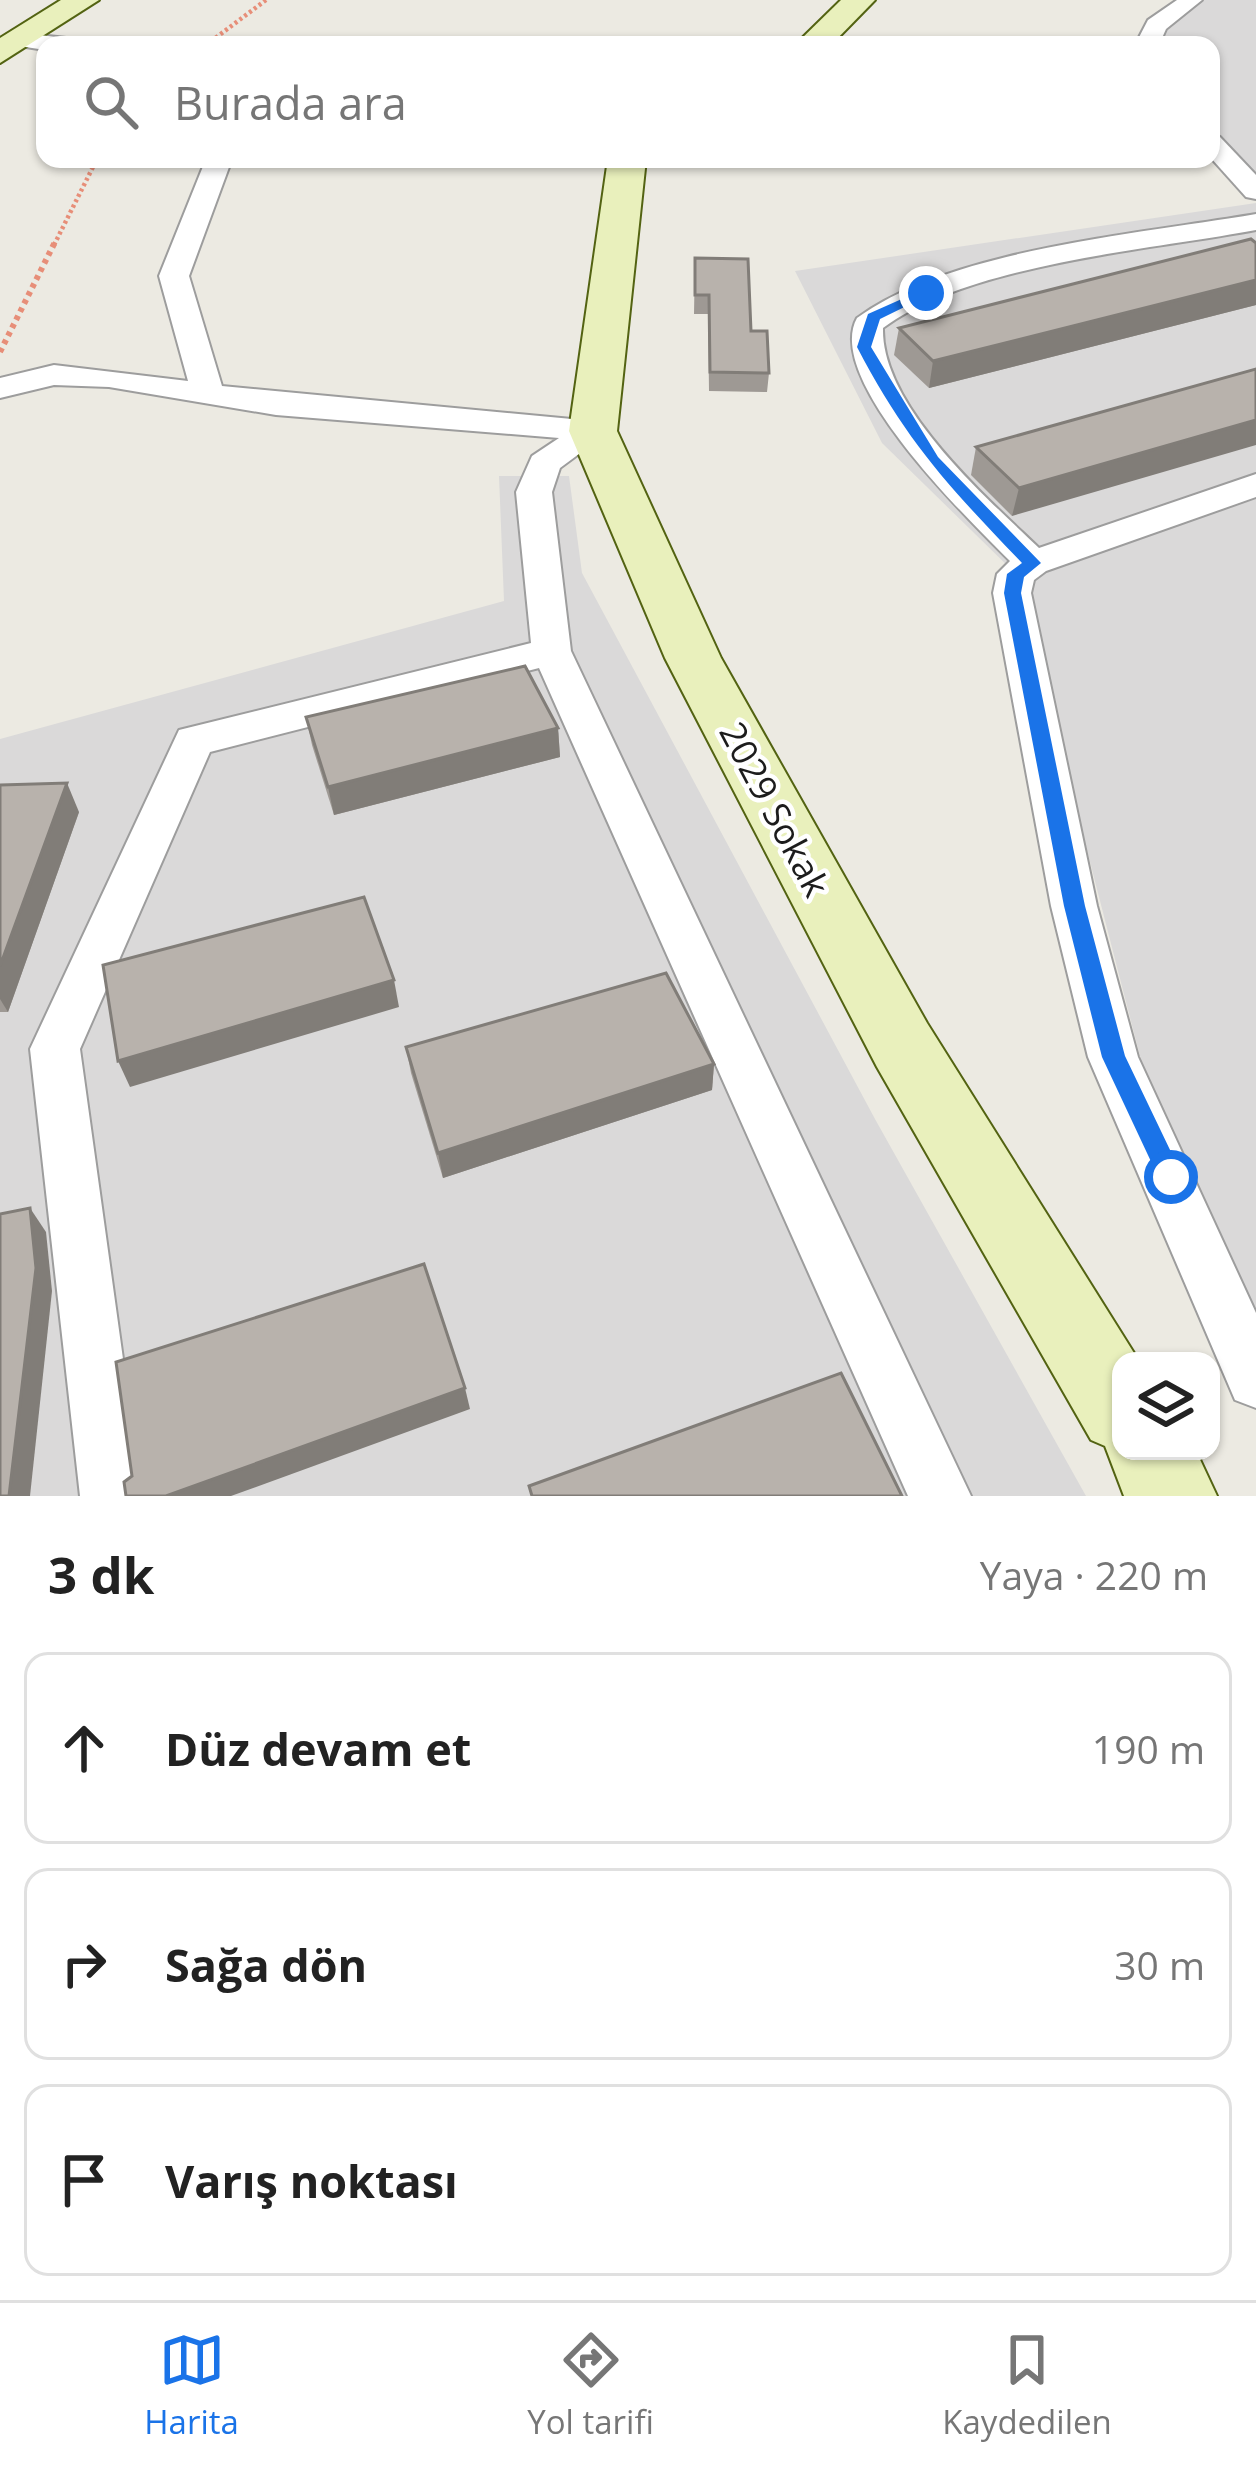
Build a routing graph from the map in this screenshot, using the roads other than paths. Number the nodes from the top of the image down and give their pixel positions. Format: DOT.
graph roads {
  1 [pos="83,0"];
  2 [pos="859,0"];
  3 [pos="1191,0"];
  4 [pos="821,36"];
  5 [pos="1151,36"];
  6 [pos="10,46"];
  7 [pos="1220,152"];
  8 [pos="216,168"];
  9 [pos="626,168"];
  10 [pos="1256,190"];
  11 [pos="1256,222"];
  12 [pos="0,388"];
  13 [pos="208,394"];
  14 [pos="593,430"];
  15 [pos="1256,484"];
  16 [pos="1033,563"];
  17 [pos="551,651"];
  18 [pos="1248,1344"];
  19 [pos="1112,1394"];
  20 [pos="1151,1460"];
  21 [pos="111,1496"];
  22 [pos="940,1496"];
  23 [pos="1173,1496"];
  1 -- 6 [label="street"];
  2 -- 4 [label="street"];
  3 -- 5 [label="street"];
  7 -- 10 [label="street"];
  8 -- 13 [label="street"];
  9 -- 14 [label="street"];
  11 -- 16 [label="street"];
  12 -- 13 [label="street"];
  13 -- 14 [label="street"];
  14 -- 17 [label="street"];
  14 -- 19 [label="street, 2029 Sokak"];
  15 -- 16 [label="street"];
  16 -- 18 [label="street"];
  17 -- 21 [label="street"];
  17 -- 22 [label="street"];
  20 -- 23 [label="street"];
}
